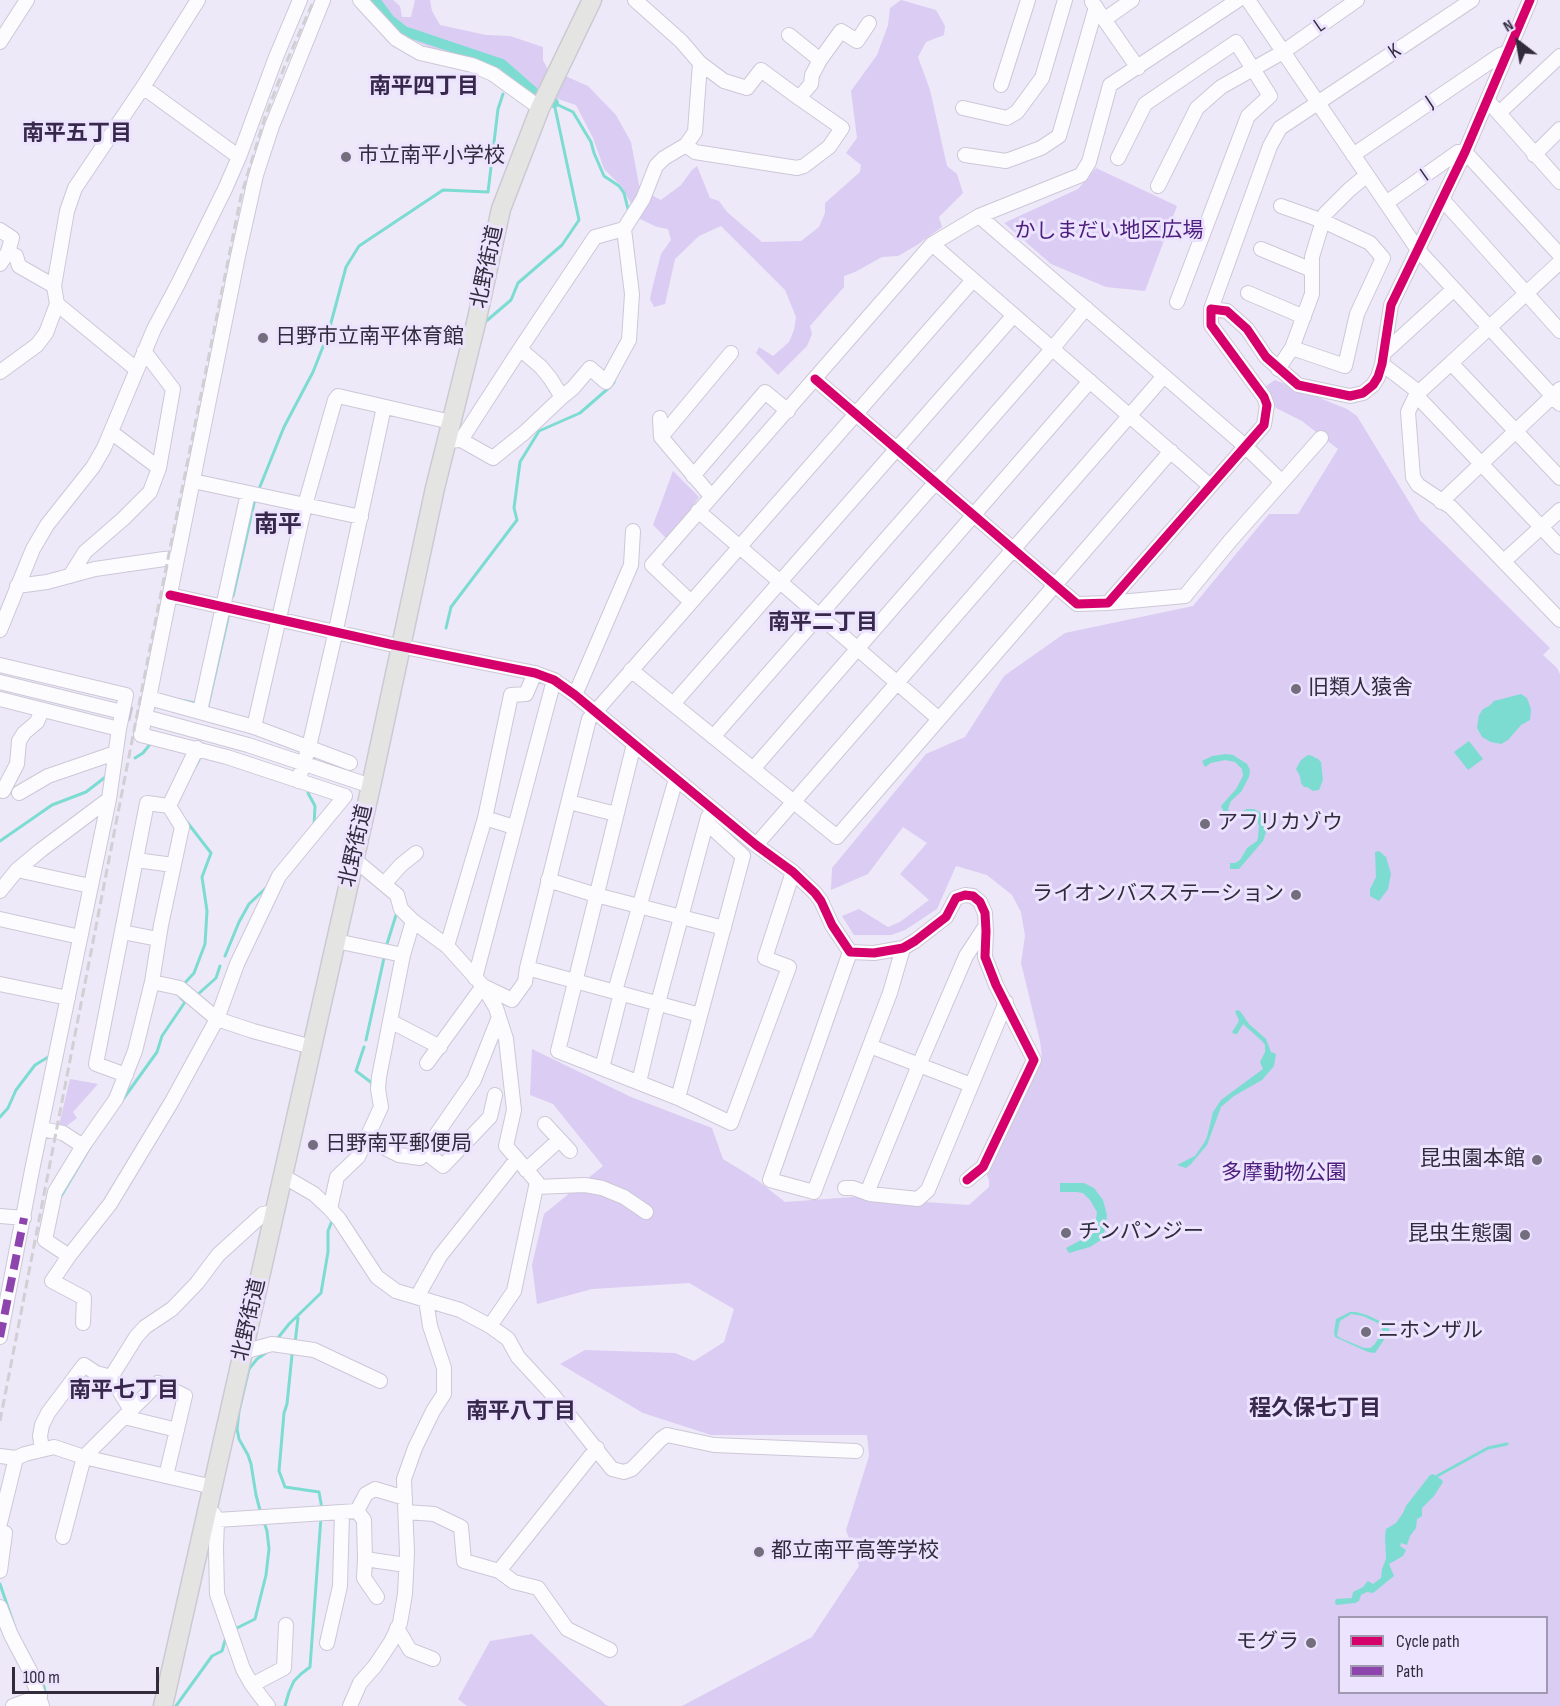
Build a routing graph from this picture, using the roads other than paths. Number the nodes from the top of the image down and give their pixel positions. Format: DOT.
graph roads {
  1 [pos="27,0"];
  2 [pos="198,0"];
  3 [pos="300,0"];
  4 [pos="323,0"];
  5 [pos="360,0"];
  6 [pos="592,0"];
  7 [pos="635,0"];
  8 [pos="1028,0"];
  9 [pos="1065,0"];
  10 [pos="1132,0"];
  11 [pos="1238,0"];
  12 [pos="1248,0"];
  13 [pos="1357,0"];
  14 [pos="1472,0"];
  15 [pos="1516,0"];
  16 [pos="1528,6"];
  17 [pos="1097,9"];
  18 [pos="869,23"];
  19 [pos="789,35"];
  20 [pos="0,42"];
  21 [pos="1283,52"];
  22 [pos="1507,53"];
  23 [pos="1560,56"];
  24 [pos="820,60"];
  25 [pos="700,63"];
  26 [pos="1138,68"];
  27 [pos="1254,69"];
  28 [pos="1002,85"];
  29 [pos="143,87"];
  30 [pos="799,98"];
  31 [pos="1488,101"];
  32 [pos="543,102"];
  33 [pos="1318,103"];
  34 [pos="963,108"];
  35 [pos="1499,113"];
  36 [pos="1560,129"];
  37 [pos="687,145"];
  38 [pos="1465,152"];
  39 [pos="965,155"];
  40 [pos="1353,155"];
  41 [pos="1534,155"];
  42 [pos="239,157"];
  43 [pos="1118,158"];
  44 [pos="1367,176"];
  45 [pos="1560,182"];
  46 [pos="1158,186"];
  47 [pos="1442,200"];
  48 [pos="1386,203"];
  49 [pos="1281,206"];
  50 [pos="979,216"];
  51 [pos="1323,221"];
  52 [pos="629,223"];
  53 [pos="0,230"];
  54 [pos="932,244"];
  55 [pos="1261,249"];
  56 [pos="1418,250"];
  57 [pos="8,252"];
  58 [pos="1560,255"];
  59 [pos="1560,262"];
  60 [pos="0,264"];
  61 [pos="1312,270"];
  62 [pos="973,280"];
  63 [pos="54,286"];
  64 [pos="1454,289"];
  65 [pos="1248,293"];
  66 [pos="1526,294"];
  67 [pos="1177,302"];
  68 [pos="57,304"];
  69 [pos="1086,308"];
  70 [pos="1210,309"];
  71 [pos="1014,315"];
  72 [pos="1304,316"];
  73 [pos="1489,328"];
  74 [pos="1560,331"];
  75 [pos="1292,348"];
  76 [pos="520,349"];
  77 [pos="1052,349"];
  78 [pos="144,351"];
  79 [pos="731,353"];
  80 [pos="1383,358"];
  81 [pos="1451,363"];
  82 [pos="136,369"];
  83 [pos="1278,369"];
  84 [pos="0,372"];
  85 [pos="1164,376"];
  86 [pos="815,379"];
  87 [pos="1090,381"];
  88 [pos="1416,395"];
  89 [pos="1557,396"];
  90 [pos="562,397"];
  91 [pos="384,407"];
  92 [pos="788,411"];
  93 [pos="856,414"];
  94 [pos="1130,415"];
  95 [pos="660,418"];
  96 [pos="451,422"];
  97 [pos="1516,431"];
  98 [pos="111,432"];
  99 [pos="661,437"];
  100 [pos="1321,438"];
  101 [pos="454,440"];
  102 [pos="1245,446"];
  103 [pos="896,448"];
  104 [pos="1171,451"];
  105 [pos="1481,464"];
  106 [pos="159,468"];
  107 [pos="693,476"];
  108 [pos="1560,478"];
  109 [pos="193,481"];
  110 [pos="935,482"];
  111 [pos="1282,482"];
  112 [pos="1209,485"];
  113 [pos="248,493"];
  114 [pos="711,496"];
  115 [pos="1441,502"];
  116 [pos="304,505"];
  117 [pos="1560,510"];
  118 [pos="698,511"];
  119 [pos="974,515"];
  120 [pos="361,517"];
  121 [pos="1542,527"];
  122 [pos="633,531"];
  123 [pos="739,547"];
  124 [pos="1560,547"];
  125 [pos="1013,549"];
  126 [pos="177,558"];
  127 [pos="1504,561"];
  128 [pos="70,576"];
  129 [pos="780,581"];
  130 [pos="1056,585"];
  131 [pos="17,586"];
  132 [pos="170,595"];
  133 [pos="691,602"];
  134 [pos="1108,603"];
  135 [pos="223,607"];
  136 [pos="818,615"];
  137 [pos="279,619"];
  138 [pos="1560,620"];
  139 [pos="0,630"];
  140 [pos="335,632"];
  141 [pos="401,646"];
  142 [pos="857,648"];
  143 [pos="0,665"];
  144 [pos="631,670"];
  145 [pos="535,673"];
  146 [pos="554,680"];
  147 [pos="0,682"];
  148 [pos="897,682"];
  149 [pos="575,695"];
  150 [pos="149,698"];
  151 [pos="0,699"];
  152 [pos="673,704"];
  153 [pos="42,710"];
  154 [pos="118,711"];
  155 [pos="200,711"];
  156 [pos="595,711"];
  157 [pos="153,719"];
  158 [pos="939,719"];
  159 [pos="254,727"];
  160 [pos="119,729"];
  161 [pos="713,736"];
  162 [pos="634,744"];
  163 [pos="309,747"];
  164 [pos="197,748"];
  165 [pos="115,753"];
  166 [pos="350,762"];
  167 [pos="303,763"];
  168 [pos="753,769"];
  169 [pos="676,778"];
  170 [pos="298,781"];
  171 [pos="371,786"];
  172 [pos="3,791"];
  173 [pos="20,793"];
  174 [pos="109,799"];
  175 [pos="569,802"];
  176 [pos="794,802"];
  177 [pos="169,806"];
  178 [pos="711,808"];
  179 [pos="616,814"];
  180 [pos="485,818"];
  181 [pos="707,823"];
  182 [pos="514,827"];
  183 [pos="756,845"];
  184 [pos="416,853"];
  185 [pos="354,859"];
  186 [pos="136,860"];
  187 [pos="172,865"];
  188 [pos="17,870"];
  189 [pos="793,872"];
  190 [pos="548,880"];
  191 [pos="384,884"];
  192 [pos="90,885"];
  193 [pos="0,891"];
  194 [pos="596,895"];
  195 [pos="640,906"];
  196 [pos="682,917"];
  197 [pos="0,919"];
  198 [pos="413,921"];
  199 [pos="986,926"];
  200 [pos="724,928"];
  201 [pos="122,932"];
  202 [pos="80,937"];
  203 [pos="158,939"];
  204 [pos="336,941"];
  205 [pos="447,946"];
  206 [pos="903,948"];
  207 [pos="850,952"];
  208 [pos="402,955"];
  209 [pos="527,968"];
  210 [pos="575,980"];
  211 [pos="152,982"];
  212 [pos="479,982"];
  213 [pos="0,984"];
  214 [pos="618,992"];
  215 [pos="68,998"];
  216 [pos="1006,1002"];
  217 [pos="658,1003"];
  218 [pos="700,1015"];
  219 [pos="499,1017"];
  220 [pos="217,1019"];
  221 [pos="390,1021"];
  222 [pos="870,1046"];
  223 [pos="312,1047"];
  224 [pos="440,1047"];
  225 [pos="427,1063"];
  226 [pos="920,1065"];
  227 [pos="602,1068"];
  228 [pos="126,1076"];
  229 [pos="639,1082"];
  230 [pos="471,1084"];
  231 [pos="972,1085"];
  232 [pos="512,1091"];
  233 [pos="495,1095"];
  234 [pos="678,1098"];
  235 [pos="545,1124"];
  236 [pos="41,1129"];
  237 [pos="367,1139"];
  238 [pos="559,1140"];
  239 [pos="83,1146"];
  240 [pos="424,1151"];
  241 [pos="570,1151"];
  242 [pos="521,1164"];
  243 [pos="283,1176"];
  244 [pos="967,1180"];
  245 [pos="536,1187"];
  246 [pos="845,1188"];
  247 [pos="867,1193"];
  248 [pos="330,1209"];
  249 [pos="274,1212"];
  250 [pos="646,1212"];
  251 [pos="0,1216"];
  252 [pos="24,1218"];
  253 [pos="69,1256"];
  254 [pos="421,1299"];
  255 [pos="83,1323"];
  256 [pos="490,1326"];
  257 [pos="0,1337"];
  258 [pos="243,1352"];
  259 [pos="111,1377"];
  260 [pos="380,1381"];
  261 [pos="127,1413"];
  262 [pos="177,1430"];
  263 [pos="597,1448"];
  264 [pos="42,1449"];
  265 [pos="856,1451"];
  266 [pos="0,1456"];
  267 [pos="84,1457"];
  268 [pos="16,1458"];
  269 [pos="166,1476"];
  270 [pos="213,1487"];
  271 [pos="405,1498"];
  272 [pos="357,1511"];
  273 [pos="342,1512"];
  274 [pos="406,1512"];
  275 [pos="213,1514"];
  276 [pos="0,1523"];
  277 [pos="0,1532"];
  278 [pos="63,1537"];
  279 [pos="365,1559"];
  280 [pos="406,1565"];
  281 [pos="0,1571"];
  282 [pos="499,1571"];
  283 [pos="377,1597"];
  284 [pos="0,1607"];
  285 [pos="286,1625"];
  286 [pos="397,1628"];
  287 [pos="327,1643"];
  288 [pos="610,1650"];
  289 [pos="433,1659"];
  290 [pos="252,1685"];
  291 [pos="41,1701"];
  292 [pos="14,1706"];
  293 [pos="163,1706"];
  294 [pos="268,1706"];
  295 [pos="350,1706"];
  1 -- 20 [label="street"];
  2 -- 29 [label="street"];
  3 -- 42 [label="street"];
  4 -- 109 [label="street"];
  5 -- 32 [label="street"];
  6 -- 32 [label="main road, 北野街道"];
  7 -- 25 [label="street"];
  8 -- 28 [label="street"];
  9 -- 34 [label="street"];
  10 -- 17 [label="street"];
  11 -- 26 [label="street"];
  12 -- 21 [label="street"];
  13 -- 21 [label="street, L"];
  14 -- 33 [label="street, K"];
  15 -- 16 [label="street"];
  16 -- 22 [label="street"];
  17 -- 26 [label="street"];
  17 -- 39 [label="street"];
  18 -- 24 [label="street"];
  19 -- 24 [label="street"];
  21 -- 27 [label="street, L"];
  21 -- 33 [label="street"];
  22 -- 31 [label="street"];
  22 -- 40 [label="street, J"];
  23 -- 35 [label="street"];
  24 -- 30 [label="street"];
  25 -- 30 [label="street"];
  25 -- 37 [label="street"];
  26 -- 50 [label="street"];
  27 -- 43 [label="street"];
  27 -- 46 [label="street, L"];
  27 -- 67 [label="street"];
  29 -- 42 [label="street"];
  29 -- 63 [label="street"];
  30 -- 37 [label="street"];
  31 -- 35 [label="street"];
  31 -- 38 [label="street"];
  32 -- 96 [label="main road, 北野街道"];
  33 -- 40 [label="street"];
  33 -- 70 [label="street, K"];
  35 -- 41 [label="street"];
  36 -- 41 [label="street"];
  37 -- 52 [label="street"];
  38 -- 47 [label="street"];
  38 -- 48 [label="street, I"];
  38 -- 58 [label="street"];
  40 -- 44 [label="street"];
  41 -- 45 [label="street"];
  42 -- 78 [label="street"];
  44 -- 48 [label="street"];
  44 -- 51 [label="street"];
  47 -- 56 [label="street"];
  47 -- 66 [label="street"];
  48 -- 56 [label="street"];
  49 -- 51 [label="street"];
  50 -- 54 [label="street"];
  50 -- 69 [label="street"];
  51 -- 61 [label="street"];
  51 -- 75 [label="street"];
  52 -- 76 [label="street"];
  52 -- 90 [label="street"];
  53 -- 57 [label="street"];
  54 -- 62 [label="street"];
  54 -- 86 [label="street"];
  55 -- 61 [label="street"];
  56 -- 64 [label="street"];
  56 -- 80 [label="street"];
  57 -- 60 [label="street"];
  57 -- 63 [label="street"];
  59 -- 66 [label="street"];
  61 -- 72 [label="street"];
  62 -- 71 [label="street"];
  62 -- 93 [label="street"];
  63 -- 68 [label="street"];
  64 -- 73 [label="street"];
  64 -- 80 [label="street"];
  65 -- 72 [label="street"];
  66 -- 73 [label="street"];
  66 -- 74 [label="street"];
  68 -- 82 [label="street"];
  68 -- 84 [label="street"];
  69 -- 77 [label="street"];
  69 -- 85 [label="street"];
  70 -- 83 [label="street"];
  70 -- 102 [label="street"];
  71 -- 77 [label="street"];
  71 -- 103 [label="street"];
  72 -- 75 [label="street"];
  73 -- 81 [label="street"];
  73 -- 89 [label="street"];
  75 -- 83 [label="street"];
  76 -- 90 [label="street"];
  76 -- 101 [label="street"];
  77 -- 87 [label="street"];
  77 -- 110 [label="street"];
  78 -- 82 [label="street"];
  78 -- 106 [label="street"];
  79 -- 99 [label="street"];
  80 -- 83 [label="street"];
  80 -- 88 [label="street"];
  81 -- 88 [label="street"];
  81 -- 97 [label="street"];
  82 -- 98 [label="street"];
  85 -- 94 [label="street"];
  85 -- 102 [label="street"];
  86 -- 92 [label="street"];
  86 -- 93 [label="street"];
  87 -- 94 [label="street"];
  87 -- 119 [label="street"];
  88 -- 105 [label="street"];
  88 -- 115 [label="street"];
  89 -- 97 [label="street"];
  90 -- 101 [label="street"];
  91 -- 96 [label="street"];
  91 -- 116 [label="street"];
  91 -- 120 [label="street"];
  92 -- 107 [label="street"];
  92 -- 114 [label="street"];
  93 -- 103 [label="street"];
  93 -- 123 [label="street"];
  94 -- 104 [label="street"];
  94 -- 125 [label="street"];
  95 -- 99 [label="street"];
  96 -- 101 [label="main road, 北野街道"];
  97 -- 105 [label="street"];
  97 -- 108 [label="street"];
  98 -- 106 [label="street"];
  98 -- 131 [label="street"];
  99 -- 107 [label="street"];
  100 -- 111 [label="street"];
  101 -- 141 [label="main road, 北野街道"];
  102 -- 111 [label="street"];
  102 -- 112 [label="street"];
  103 -- 110 [label="street"];
  103 -- 129 [label="street"];
  104 -- 112 [label="street"];
  104 -- 130 [label="street"];
  105 -- 115 [label="street"];
  105 -- 121 [label="street"];
  106 -- 128 [label="street"];
  107 -- 114 [label="street"];
  109 -- 113 [label="street"];
  109 -- 126 [label="street"];
  110 -- 119 [label="street"];
  110 -- 136 [label="street"];
  111 -- 134 [label="street"];
  112 -- 134 [label="street"];
  113 -- 116 [label="street"];
  113 -- 135 [label="street"];
  114 -- 118 [label="street"];
  115 -- 127 [label="street"];
  116 -- 120 [label="street"];
  116 -- 137 [label="street"];
  117 -- 121 [label="street"];
  118 -- 123 [label="street"];
  118 -- 133 [label="street"];
  119 -- 125 [label="street"];
  119 -- 142 [label="street"];
  120 -- 140 [label="street"];
  121 -- 124 [label="street"];
  121 -- 127 [label="street"];
  122 -- 149 [label="street"];
  123 -- 129 [label="street"];
  123 -- 133 [label="street"];
  125 -- 130 [label="street"];
  125 -- 148 [label="street"];
  126 -- 128 [label="street"];
  126 -- 132 [label="street"];
  127 -- 138 [label="street"];
  128 -- 131 [label="street"];
  129 -- 136 [label="street"];
  129 -- 152 [label="street"];
  130 -- 134 [label="street"];
  130 -- 158 [label="street"];
  131 -- 139 [label="street"];
  132 -- 135 [label="street"];
  132 -- 150 [label="street"];
  133 -- 144 [label="street"];
  135 -- 137 [label="street"];
  135 -- 155 [label="street"];
  136 -- 142 [label="street"];
  136 -- 161 [label="street"];
  137 -- 140 [label="street"];
  137 -- 159 [label="street"];
  140 -- 141 [label="street"];
  140 -- 163 [label="street"];
  141 -- 145 [label="street"];
  141 -- 171 [label="main road, 北野街道"];
  142 -- 148 [label="street"];
  142 -- 168 [label="street"];
  143 -- 160 [label="street"];
  144 -- 152 [label="street"];
  144 -- 156 [label="street"];
  145 -- 146 [label="street"];
  145 -- 180 [label="street"];
  146 -- 149 [label="street"];
  146 -- 182 [label="street"];
  147 -- 154 [label="street"];
  148 -- 158 [label="street"];
  148 -- 176 [label="street"];
  149 -- 156 [label="street"];
  150 -- 155 [label="street"];
  150 -- 164 [label="street"];
  151 -- 153 [label="street"];
  152 -- 161 [label="street"];
  153 -- 160 [label="street"];
  153 -- 172 [label="street"];
  155 -- 159 [label="street"];
  156 -- 162 [label="street"];
  156 -- 175 [label="street"];
  157 -- 167 [label="street"];
  158 -- 176 [label="street"];
  159 -- 163 [label="street"];
  160 -- 165 [label="street"];
  161 -- 168 [label="street"];
  162 -- 169 [label="street"];
  162 -- 179 [label="street"];
  163 -- 166 [label="street"];
  163 -- 167 [label="street"];
  164 -- 170 [label="street"];
  164 -- 177 [label="street"];
  165 -- 173 [label="street"];
  165 -- 174 [label="street"];
  167 -- 170 [label="street"];
  167 -- 171 [label="street"];
  168 -- 176 [label="street"];
  169 -- 178 [label="street"];
  169 -- 195 [label="street"];
  170 -- 220 [label="street"];
  171 -- 185 [label="main road, 北野街道"];
  174 -- 188 [label="street"];
  174 -- 192 [label="street"];
  175 -- 179 [label="street"];
  175 -- 190 [label="street"];
  176 -- 183 [label="street"];
  177 -- 186 [label="street"];
  177 -- 187 [label="street"];
  178 -- 181 [label="street"];
  178 -- 183 [label="street"];
  179 -- 194 [label="street"];
  180 -- 182 [label="street"];
  180 -- 205 [label="street"];
  181 -- 196 [label="street"];
  181 -- 200 [label="street"];
  182 -- 212 [label="street"];
  183 -- 189 [label="street"];
  184 -- 191 [label="street"];
  185 -- 191 [label="street"];
  185 -- 204 [label="main road, 北野街道"];
  186 -- 187 [label="street"];
  186 -- 201 [label="street"];
  187 -- 203 [label="street"];
  188 -- 192 [label="street"];
  188 -- 193 [label="street"];
  189 -- 207 [label="street"];
  189 -- 234 [label="street"];
  190 -- 194 [label="street"];
  190 -- 209 [label="street"];
  191 -- 198 [label="street"];
  192 -- 202 [label="street"];
  194 -- 195 [label="street"];
  194 -- 210 [label="street"];
  195 -- 196 [label="street"];
  195 -- 214 [label="street"];
  196 -- 200 [label="street"];
  196 -- 217 [label="street"];
  197 -- 202 [label="street"];
  198 -- 205 [label="street"];
  198 -- 208 [label="street"];
  199 -- 206 [label="street"];
  199 -- 216 [label="street"];
  199 -- 226 [label="street"];
  200 -- 218 [label="street"];
  201 -- 203 [label="street"];
  201 -- 228 [label="street"];
  202 -- 215 [label="street"];
  203 -- 211 [label="street"];
  204 -- 208 [label="street"];
  204 -- 223 [label="main road, 北野街道"];
  205 -- 212 [label="street"];
  206 -- 207 [label="street"];
  206 -- 222 [label="street"];
  207 -- 222 [label="street"];
  208 -- 221 [label="street"];
  209 -- 210 [label="street"];
  209 -- 212 [label="street"];
  210 -- 214 [label="street"];
  210 -- 227 [label="street"];
  211 -- 220 [label="street"];
  211 -- 228 [label="street"];
  212 -- 219 [label="street"];
  212 -- 224 [label="street"];
  213 -- 215 [label="street"];
  214 -- 217 [label="street"];
  214 -- 227 [label="street"];
  215 -- 236 [label="street"];
  216 -- 231 [label="street"];
  216 -- 244 [label="street"];
  217 -- 218 [label="street"];
  217 -- 229 [label="street"];
  218 -- 234 [label="street"];
  219 -- 230 [label="street"];
  219 -- 232 [label="street"];
  220 -- 223 [label="street"];
  220 -- 253 [label="street"];
  221 -- 224 [label="street"];
  221 -- 237 [label="street"];
  222 -- 226 [label="street"];
  223 -- 243 [label="main road, 北野街道"];
  224 -- 225 [label="street"];
  226 -- 231 [label="street"];
  226 -- 247 [label="street"];
  227 -- 229 [label="street"];
  228 -- 239 [label="street"];
  229 -- 234 [label="street"];
  230 -- 233 [label="street"];
  230 -- 240 [label="street"];
  231 -- 247 [label="street"];
  232 -- 233 [label="street"];
  232 -- 242 [label="street"];
  233 -- 240 [label="street"];
  235 -- 238 [label="street"];
  236 -- 239 [label="street"];
  236 -- 252 [label="street"];
  237 -- 240 [label="street"];
  237 -- 248 [label="street"];
  238 -- 241 [label="street"];
  238 -- 242 [label="street"];
  239 -- 253 [label="street"];
  242 -- 245 [label="street"];
  242 -- 254 [label="street"];
  243 -- 248 [label="street"];
  243 -- 249 [label="main road, 北野街道"];
  245 -- 250 [label="street"];
  245 -- 256 [label="street"];
  246 -- 247 [label="street"];
  248 -- 254 [label="street"];
  249 -- 258 [label="main road, 北野街道"];
  249 -- 259 [label="street"];
  251 -- 252 [label="street"];
  252 -- 257 [label="street"];
  253 -- 255 [label="street"];
  254 -- 256 [label="street"];
  254 -- 271 [label="street"];
  256 -- 263 [label="street"];
  258 -- 260 [label="street"];
  258 -- 270 [label="main road, 北野街道"];
  259 -- 261 [label="street"];
  259 -- 264 [label="street"];
  261 -- 262 [label="street"];
  261 -- 262 [label="street"];
  261 -- 267 [label="street"];
  262 -- 269 [label="street"];
  263 -- 265 [label="street"];
  263 -- 282 [label="street"];
  264 -- 267 [label="street"];
  264 -- 268 [label="street"];
  266 -- 268 [label="street"];
  267 -- 269 [label="street"];
  267 -- 278 [label="street"];
  268 -- 276 [label="street"];
  269 -- 270 [label="street"];
  270 -- 275 [label="main road, 北野街道"];
  271 -- 272 [label="street"];
  271 -- 274 [label="street"];
  272 -- 273 [label="street"];
  272 -- 279 [label="street"];
  273 -- 275 [label="street"];
  273 -- 287 [label="street"];
  274 -- 280 [label="street"];
  274 -- 282 [label="street"];
  275 -- 290 [label="street"];
  275 -- 293 [label="main road, 北野街道"];
  277 -- 281 [label="street"];
  279 -- 280 [label="street"];
  279 -- 283 [label="street"];
  280 -- 286 [label="street"];
  282 -- 288 [label="street"];
  284 -- 291 [label="street"];
  285 -- 290 [label="street"];
  286 -- 289 [label="street"];
  286 -- 295 [label="street"];
  290 -- 294 [label="street"];
  291 -- 292 [label="street"];
}
